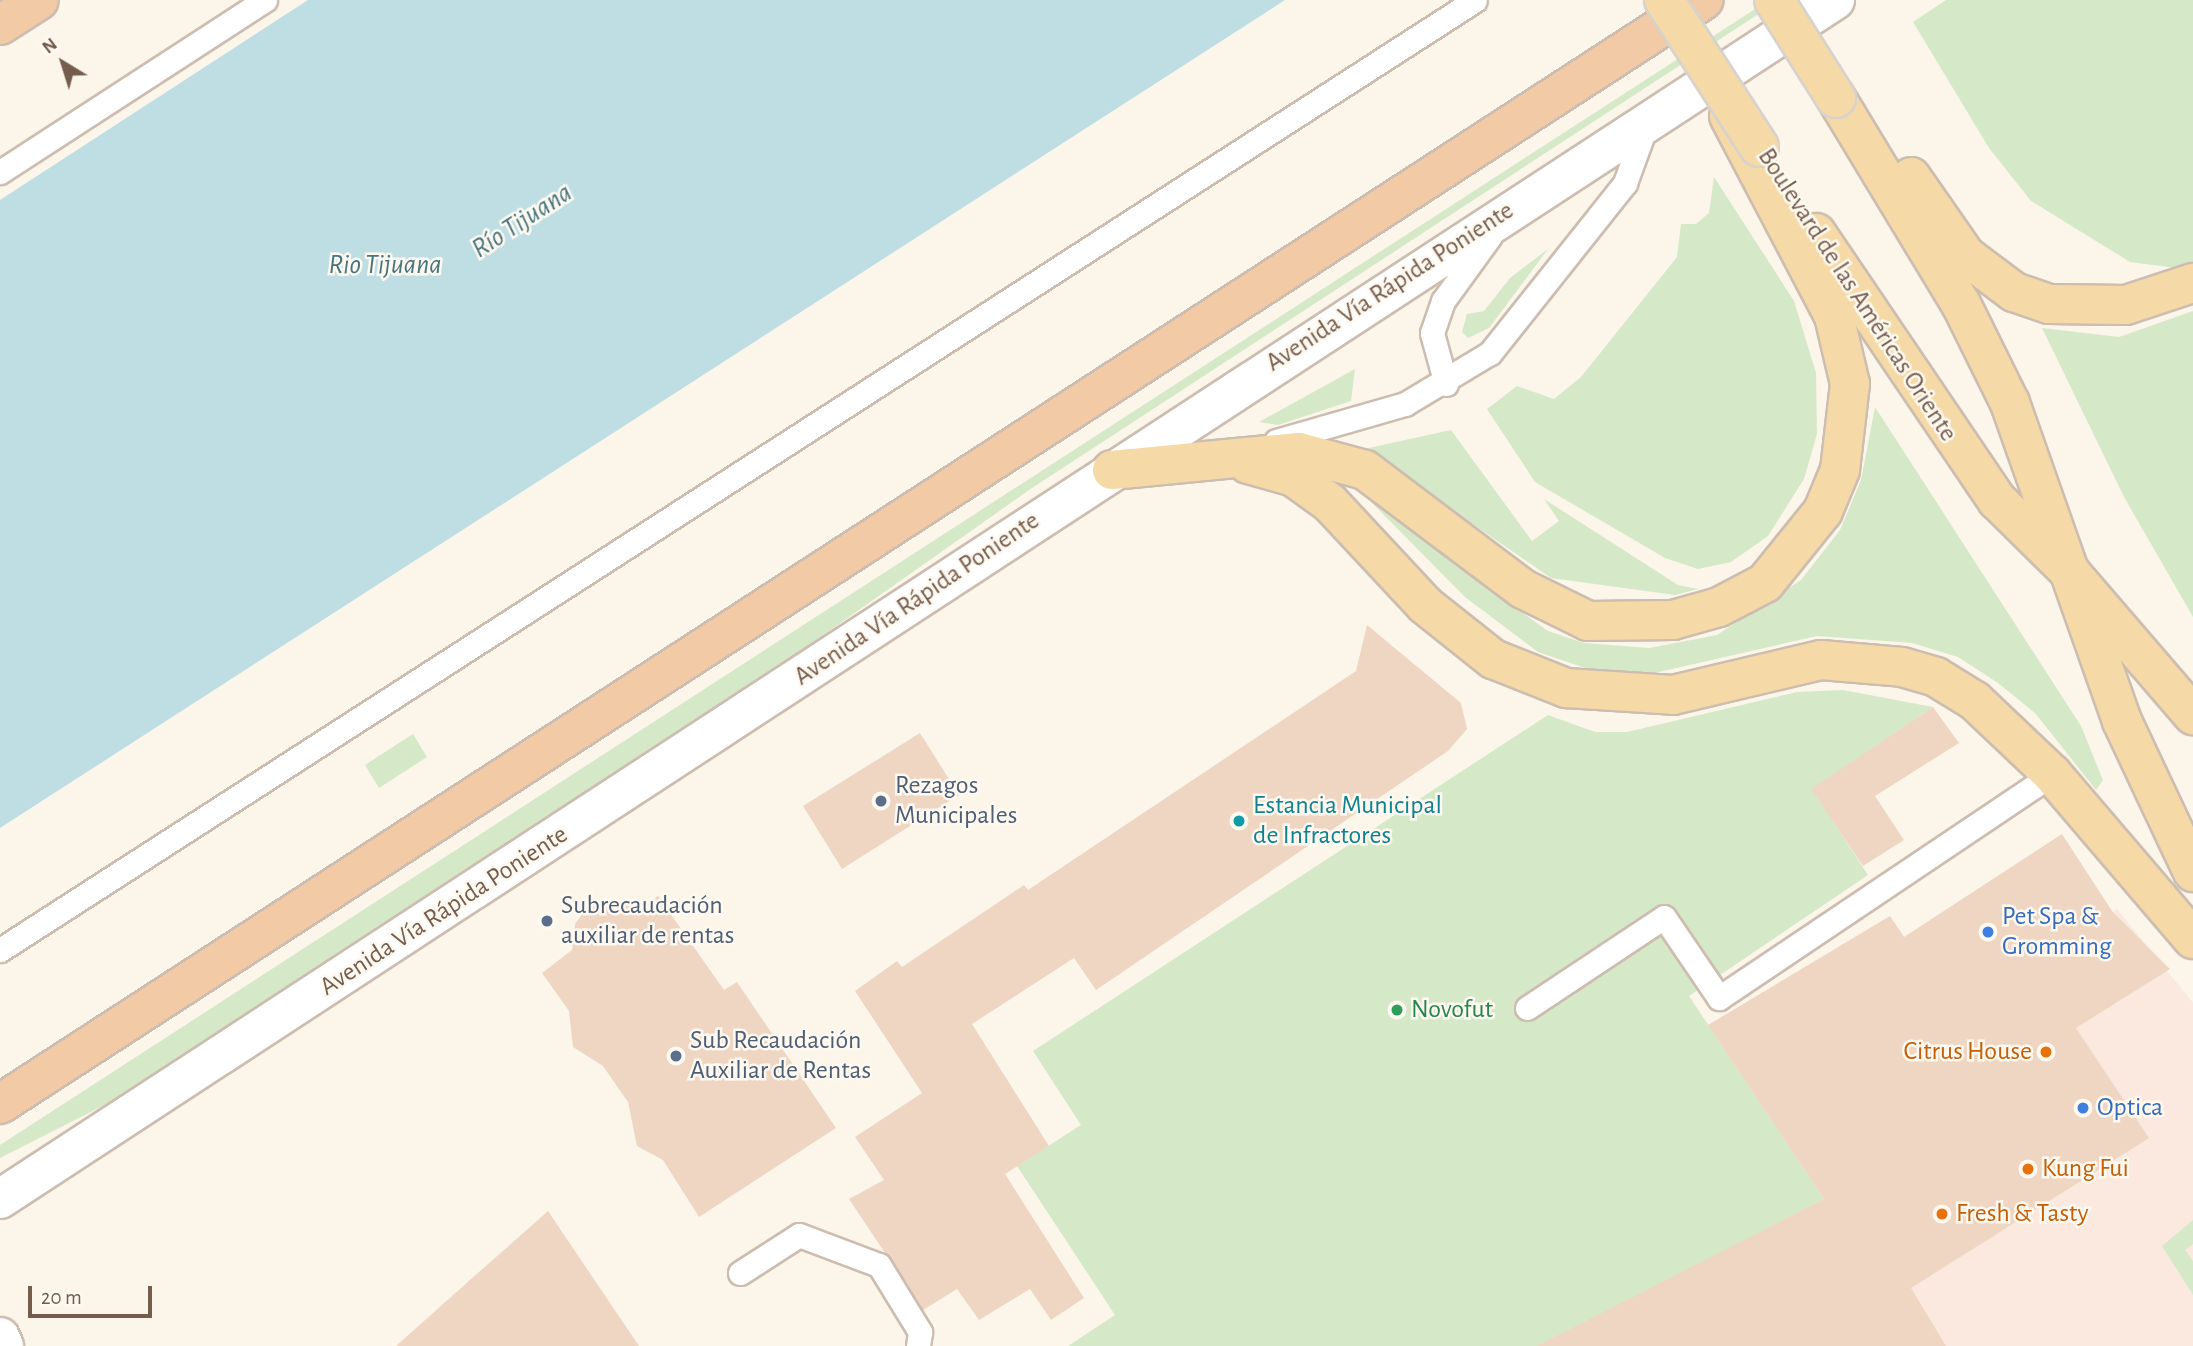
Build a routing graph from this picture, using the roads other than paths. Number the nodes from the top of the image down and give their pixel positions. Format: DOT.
graph roads {
  1 [pos="39,0"];
  2 [pos="265,0"];
  3 [pos="1475,0"];
  4 [pos="1664,0"];
  5 [pos="1703,0"];
  6 [pos="1774,0"];
  7 [pos="1835,0"];
  8 [pos="0,26"];
  9 [pos="1844,93"];
  10 [pos="1648,119"];
  11 [pos="1753,151"];
  12 [pos="0,172"];
  13 [pos="1514,206"];
  14 [pos="2193,283"];
  15 [pos="1446,384"];
  16 [pos="1219,456"];
  17 [pos="1112,470"];
  18 [pos="2070,572"];
  19 [pos="2193,715"];
  20 [pos="2052,774"];
  21 [pos="2193,873"];
  22 [pos="2193,939"];
  23 [pos="0,950"];
  24 [pos="1527,1008"];
  25 [pos="0,1104"];
  26 [pos="0,1199"];
  27 [pos="740,1273"];
  28 [pos="0,1337"];
  29 [pos="4,1346"];
  30 [pos="918,1346"];
  1 -- 8 [label="highway"];
  2 -- 12 [label="lane"];
  3 -- 23 [label="lane"];
  4 -- 11 [label="main road, Boulevard de las Américas Oriente, bridge"];
  5 -- 25 [label="highway"];
  6 -- 9 [label="main road, Boulevard de las Américas Oriente, bridge"];
  7 -- 10 [label="main road, Avenida Vía Rápida Poniente"];
  9 -- 14 [label="main road"];
  9 -- 18 [label="main road, Boulevard de las Américas Oriente"];
  10 -- 13 [label="main road, Avenida Vía Rápida Poniente"];
  10 -- 15 [label="lane"];
  11 -- 16 [label="main road"];
  11 -- 18 [label="main road, Boulevard de las Américas Oriente"];
  13 -- 15 [label="lane"];
  13 -- 17 [label="main road, Avenida Vía Rápida Poniente"];
  15 -- 16 [label="lane"];
  16 -- 17 [label="main road"];
  16 -- 20 [label="main road"];
  17 -- 26 [label="main road, Avenida Vía Rápida Poniente"];
  18 -- 19 [label="main road, Boulevard de las Américas Oriente"];
  18 -- 21 [label="main road, Boulevard de las Américas Oriente"];
  20 -- 22 [label="main road"];
  20 -- 24 [label="lane"];
  27 -- 30 [label="lane"];
  28 -- 29 [label="main road"];
}
